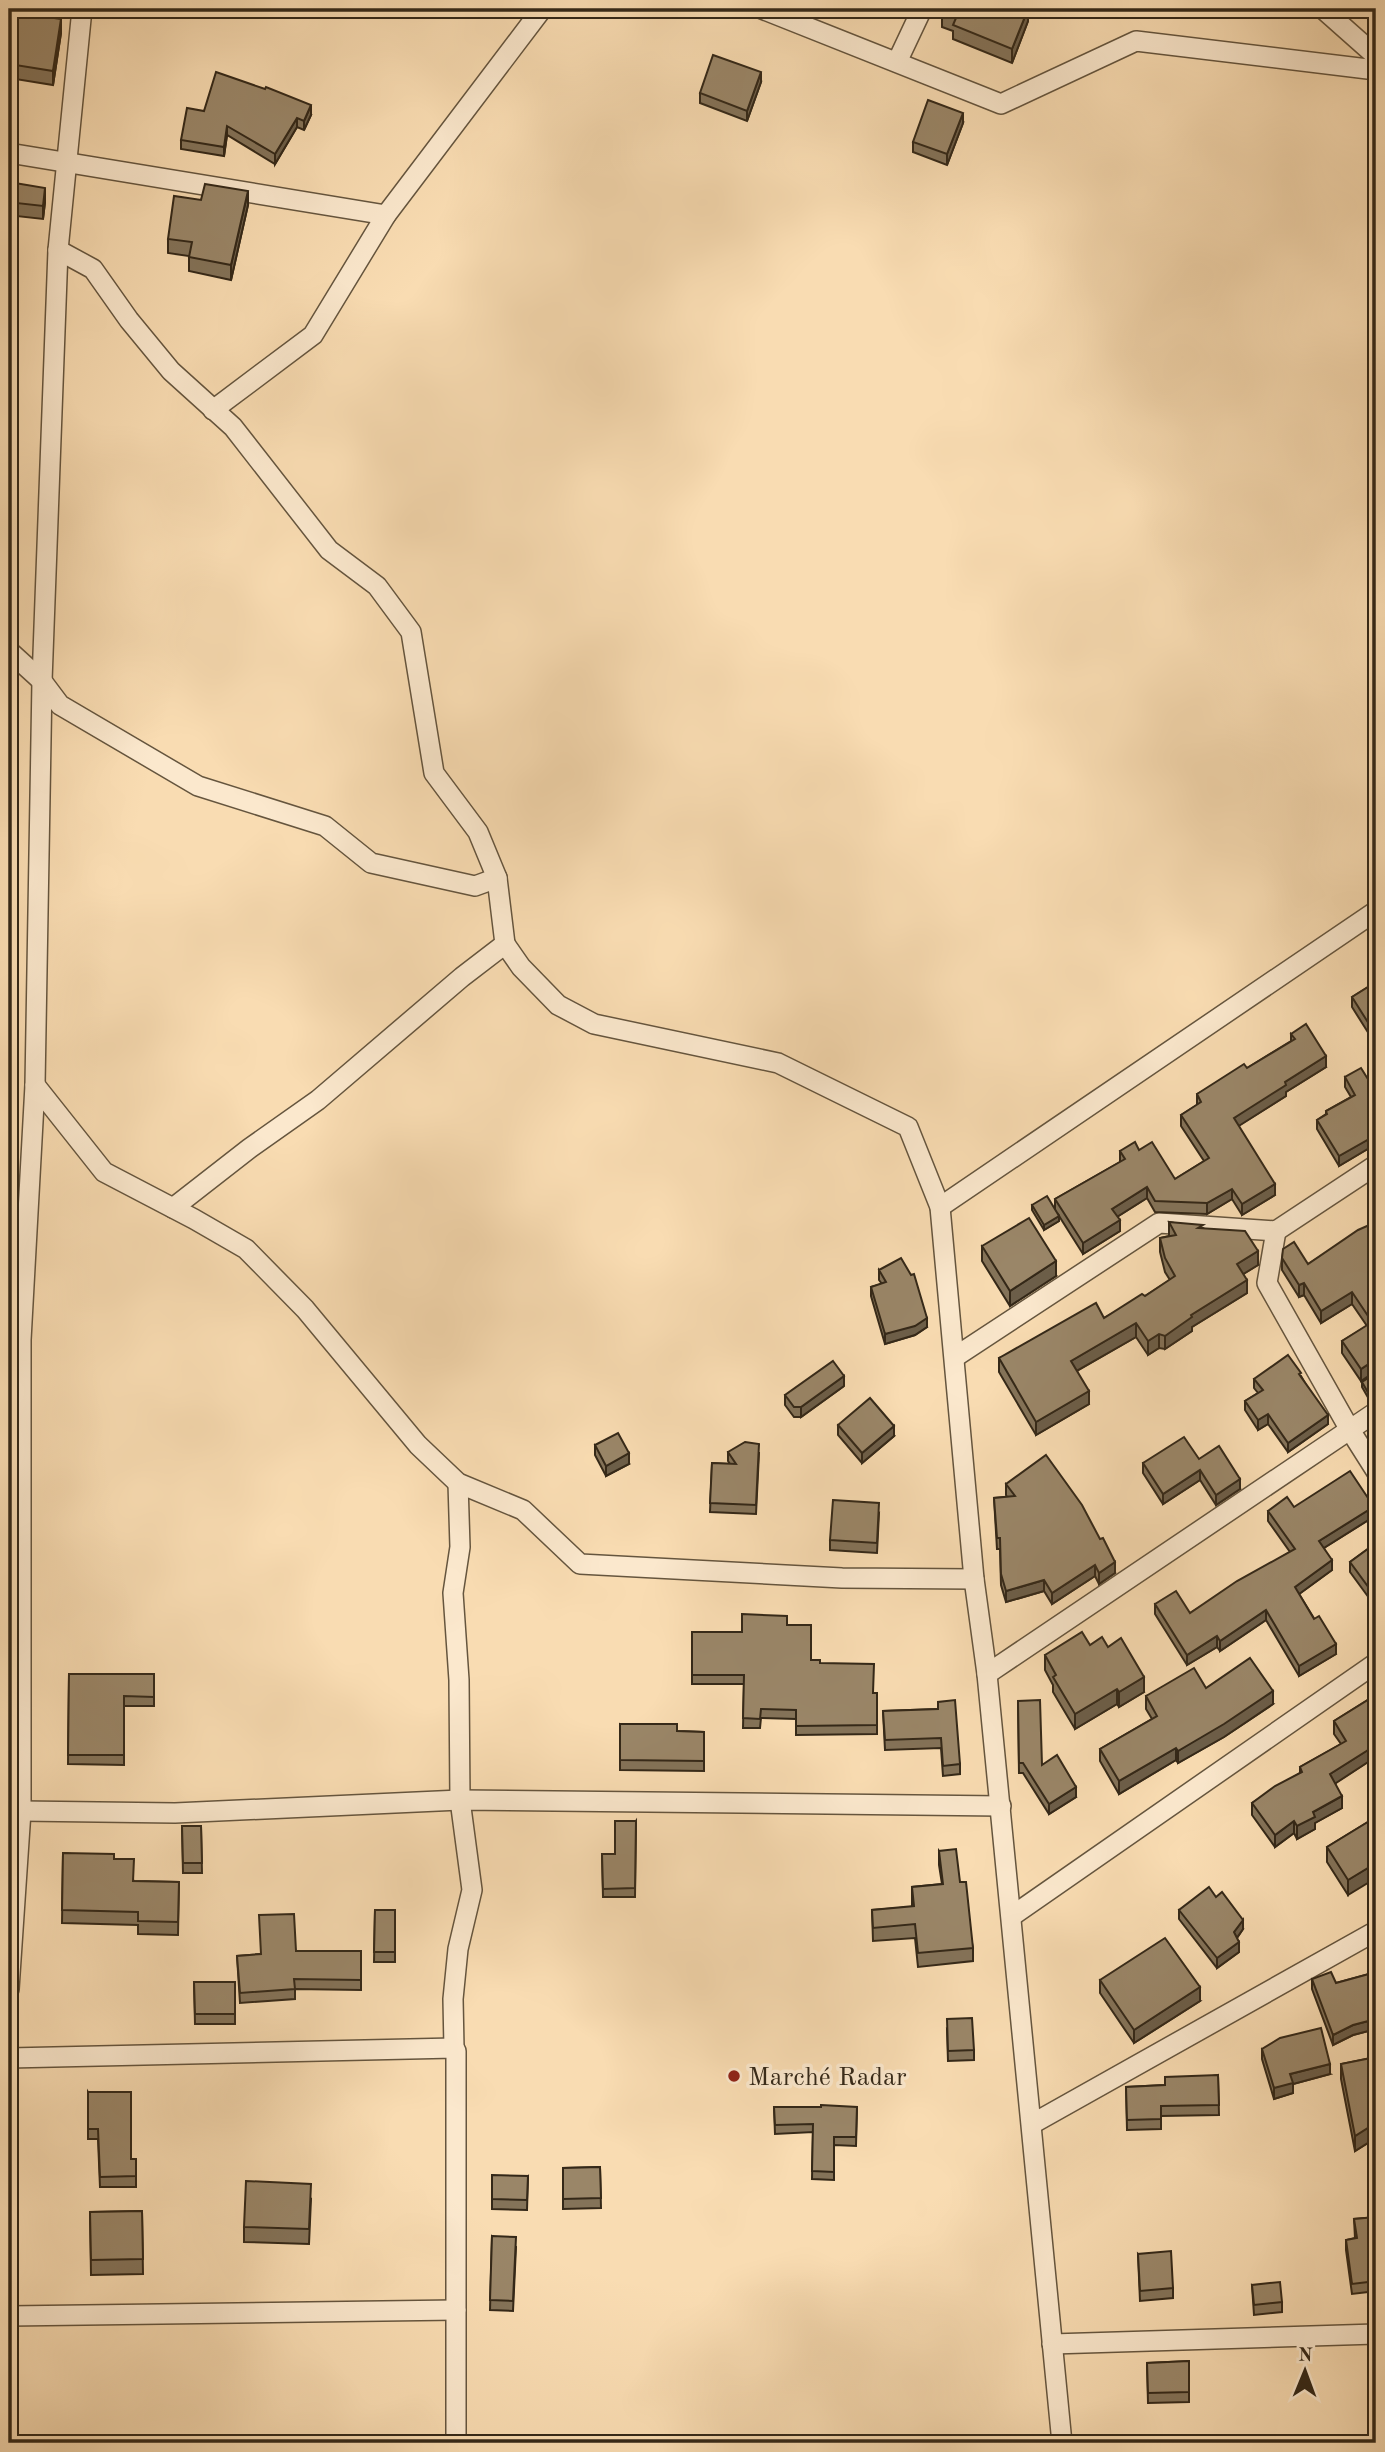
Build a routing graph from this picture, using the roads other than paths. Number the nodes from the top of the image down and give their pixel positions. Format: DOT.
graph roads {
  1 [pos="82,9"];
  2 [pos="542,9"];
  3 [pos="762,9"];
  4 [pos="922,9"];
  5 [pos="1323,9"];
  6 [pos="1376,56"];
  7 [pos="897,62"];
  8 [pos="1376,70"];
  9 [pos="9,153"];
  10 [pos="66,163"];
  11 [pos="386,215"];
  12 [pos="58,250"];
  13 [pos="213,410"];
  14 [pos="9,651"];
  15 [pos="43,681"];
  16 [pos="497,878"];
  17 [pos="1376,911"];
  18 [pos="505,944"];
  19 [pos="35,1085"];
  20 [pos="1376,1164"];
  21 [pos="940,1207"];
  22 [pos="173,1208"];
  23 [pos="1276,1231"];
  24 [pos="15,1345"];
  25 [pos="955,1357"];
  26 [pos="1376,1412"];
  27 [pos="1350,1430"];
  28 [pos="1376,1471"];
  29 [pos="458,1483"];
  30 [pos="974,1579"];
  31 [pos="1376,1663"];
  32 [pos="988,1674"];
  33 [pos="460,1800"];
  34 [pos="1000,1806"];
  35 [pos="20,1811"];
  36 [pos="1012,1916"];
  37 [pos="1376,1931"];
  38 [pos="9,1989"];
  39 [pos="453,2048"];
  40 [pos="9,2058"];
  41 [pos="1031,2124"];
  42 [pos="456,2310"];
  43 [pos="9,2316"];
  44 [pos="1376,2334"];
  45 [pos="1052,2344"];
  46 [pos="456,2443"];
  47 [pos="1062,2443"];
  1 -- 10 [label="street"];
  2 -- 11 [label="street"];
  3 -- 7 [label="street"];
  4 -- 7 [label="street"];
  5 -- 6 [label="street"];
  7 -- 8 [label="street"];
  9 -- 10 [label="street"];
  10 -- 11 [label="street"];
  10 -- 12 [label="street"];
  11 -- 13 [label="street"];
  12 -- 13 [label="street"];
  12 -- 15 [label="street"];
  13 -- 16 [label="street"];
  14 -- 15 [label="street"];
  15 -- 16 [label="street"];
  15 -- 19 [label="street"];
  16 -- 18 [label="street"];
  17 -- 21 [label="street"];
  18 -- 21 [label="street"];
  18 -- 22 [label="street"];
  19 -- 22 [label="street"];
  19 -- 24 [label="street"];
  20 -- 23 [label="street"];
  21 -- 25 [label="street"];
  22 -- 29 [label="street"];
  23 -- 25 [label="street"];
  23 -- 27 [label="street"];
  24 -- 35 [label="street"];
  25 -- 30 [label="street"];
  26 -- 27 [label="street"];
  27 -- 28 [label="street"];
  27 -- 32 [label="street"];
  29 -- 30 [label="street"];
  29 -- 33 [label="street"];
  30 -- 32 [label="street"];
  31 -- 36 [label="street"];
  32 -- 34 [label="street"];
  33 -- 34 [label="street"];
  33 -- 35 [label="street"];
  33 -- 39 [label="street"];
  34 -- 36 [label="street"];
  35 -- 38 [label="street"];
  36 -- 41 [label="street"];
  37 -- 41 [label="street"];
  39 -- 40 [label="street"];
  39 -- 42 [label="street"];
  41 -- 45 [label="street"];
  42 -- 43 [label="street"];
  42 -- 46 [label="street"];
  44 -- 45 [label="street"];
  45 -- 47 [label="street"];
}
